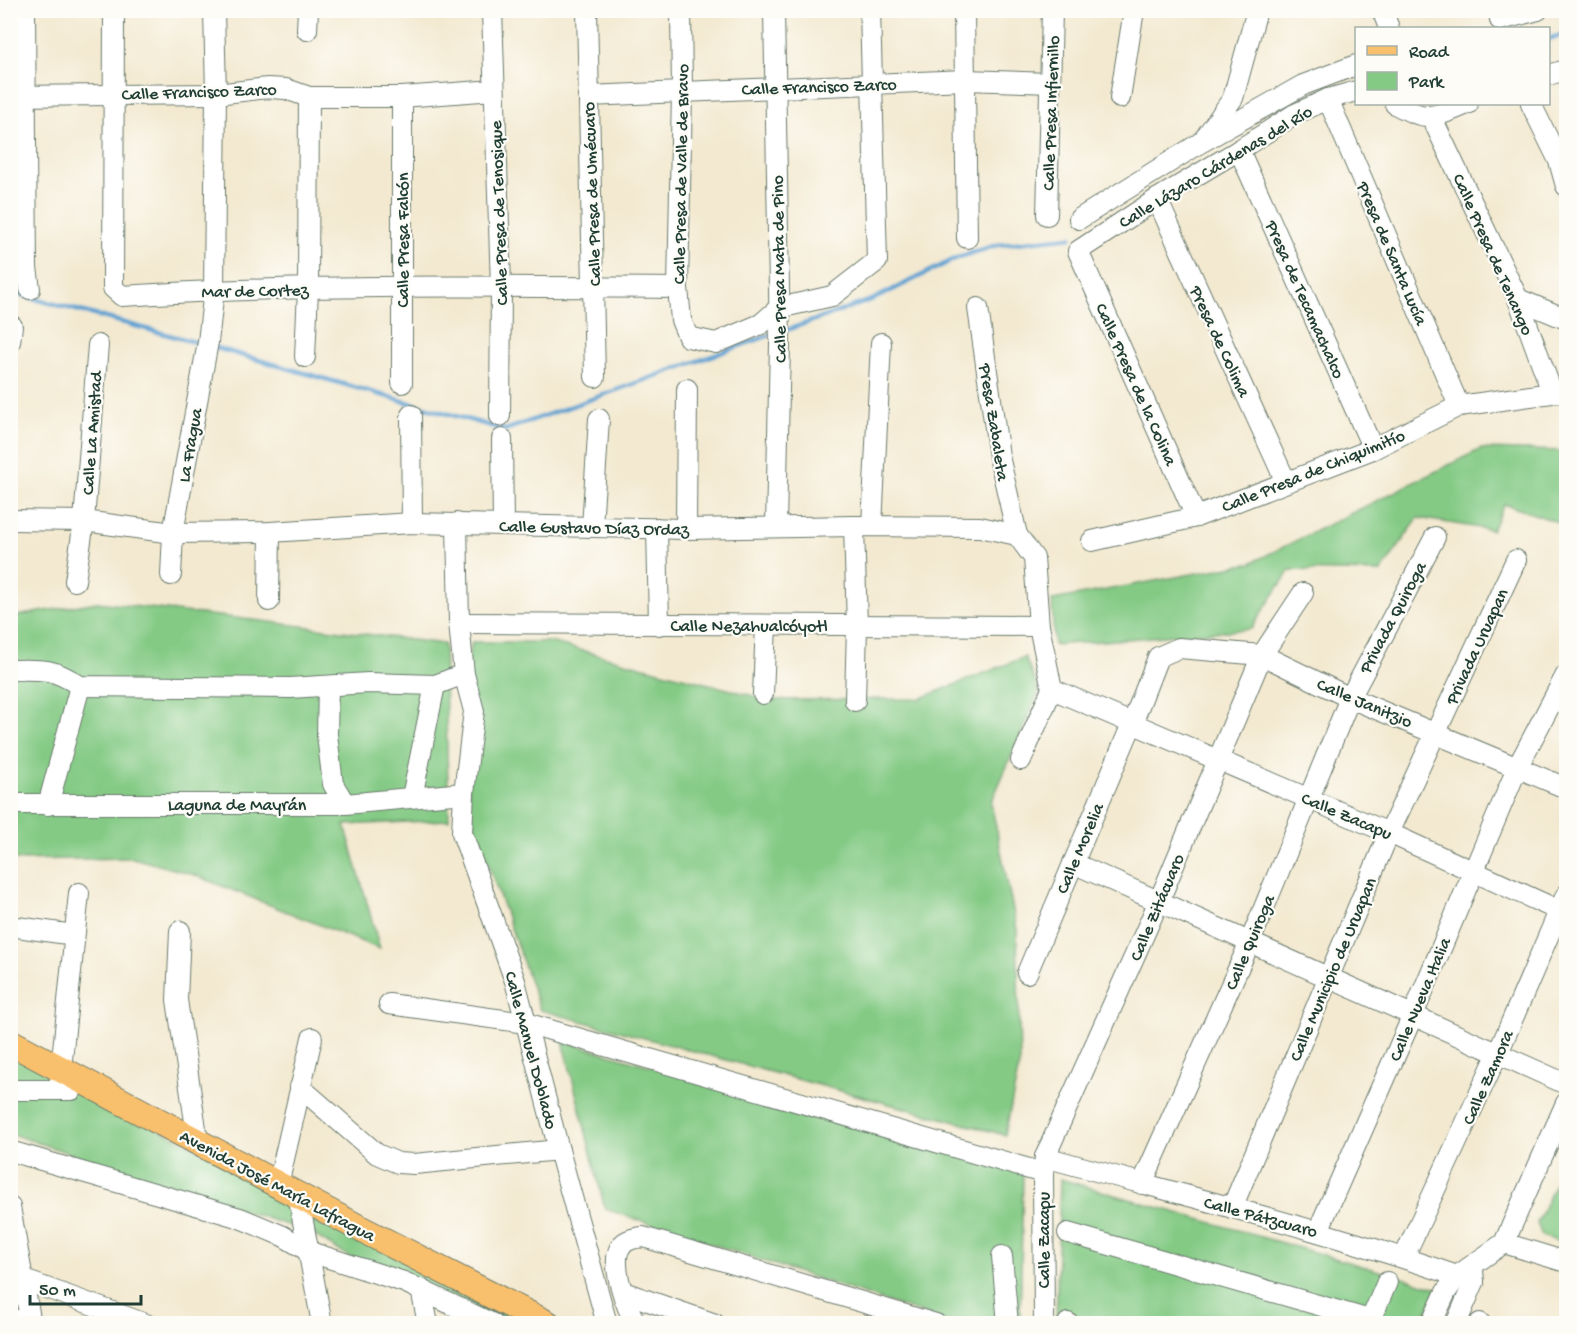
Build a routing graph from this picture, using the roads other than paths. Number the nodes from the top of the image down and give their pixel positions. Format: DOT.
graph roads {
  1 [pos="25,10"];
  2 [pos="114,10"];
  3 [pos="214,10"];
  4 [pos="492,10"];
  5 [pos="587,10"];
  6 [pos="681,10"];
  7 [pos="774,10"];
  8 [pos="870,10"];
  9 [pos="964,10"];
  10 [pos="1052,10"];
  11 [pos="1134,10"];
  12 [pos="1257,10"];
  13 [pos="1383,10"];
  14 [pos="1538,10"];
  15 [pos="1500,20"];
  16 [pos="1389,27"];
  17 [pos="1355,64"];
  18 [pos="1566,70"];
  19 [pos="1550,74"];
  20 [pos="965,80"];
  21 [pos="1050,83"];
  22 [pos="872,84"];
  23 [pos="775,88"];
  24 [pos="494,90"];
  25 [pos="1355,91"];
  26 [pos="682,92"];
  27 [pos="114,94"];
  28 [pos="216,94"];
  29 [pos="19,96"];
  30 [pos="588,96"];
  31 [pos="309,97"];
  32 [pos="402,97"];
  33 [pos="1120,98"];
  34 [pos="1328,99"];
  35 [pos="1397,105"];
  36 [pos="1465,105"];
  37 [pos="1532,105"];
  38 [pos="1432,117"];
  39 [pos="1200,143"];
  40 [pos="1239,150"];
  41 [pos="1563,160"];
  42 [pos="1566,186"];
  43 [pos="1156,199"];
  44 [pos="1047,215"];
  45 [pos="1079,219"];
  46 [pos="967,238"];
  47 [pos="1078,251"];
  48 [pos="501,287"];
  49 [pos="593,287"];
  50 [pos="308,288"];
  51 [pos="402,288"];
  52 [pos="678,288"];
  53 [pos="30,289"];
  54 [pos="214,290"];
  55 [pos="1518,299"];
  56 [pos="978,308"];
  57 [pos="779,315"];
  58 [pos="1566,319"];
  59 [pos="880,343"];
  60 [pos="98,345"];
  61 [pos="305,357"];
  62 [pos="596,377"];
  63 [pos="402,383"];
  64 [pos="687,389"];
  65 [pos="1559,391"];
  66 [pos="1459,406"];
  67 [pos="411,415"];
  68 [pos="500,416"];
  69 [pos="599,419"];
  70 [pos="502,440"];
  71 [pos="1372,449"];
  72 [pos="1286,482"];
  73 [pos="1196,517"];
  74 [pos="10,520"];
  75 [pos="84,521"];
  76 [pos="412,523"];
  77 [pos="457,524"];
  78 [pos="503,525"];
  79 [pos="863,526"];
  80 [pos="592,527"];
  81 [pos="776,527"];
  82 [pos="657,528"];
  83 [pos="686,529"];
  84 [pos="270,532"];
  85 [pos="173,533"];
  86 [pos="1017,535"];
  87 [pos="1435,537"];
  88 [pos="1092,541"];
  89 [pos="1516,560"];
  90 [pos="171,575"];
  91 [pos="75,581"];
  92 [pos="1303,593"];
  93 [pos="269,601"];
  94 [pos="459,623"];
  95 [pos="659,625"];
  96 [pos="766,625"];
  97 [pos="857,626"];
  98 [pos="1039,627"];
  99 [pos="1262,655"];
  100 [pos="1158,657"];
  101 [pos="10,670"];
  102 [pos="464,674"];
  103 [pos="1566,675"];
  104 [pos="80,686"];
  105 [pos="328,686"];
  106 [pos="435,686"];
  107 [pos="1052,689"];
  108 [pos="763,694"];
  109 [pos="1350,698"];
  110 [pos="855,701"];
  111 [pos="1132,724"];
  112 [pos="1436,732"];
  113 [pos="1218,759"];
  114 [pos="1021,760"];
  115 [pos="1518,766"];
  116 [pos="465,785"];
  117 [pos="1566,788"];
  118 [pos="412,796"];
  119 [pos="1309,799"];
  120 [pos="10,804"];
  121 [pos="345,804"];
  122 [pos="48,805"];
  123 [pos="1389,833"];
  124 [pos="1073,863"];
  125 [pos="1473,873"];
  126 [pos="79,893"];
  127 [pos="1159,901"];
  128 [pos="1563,903"];
  129 [pos="10,926"];
  130 [pos="180,931"];
  131 [pos="74,935"];
  132 [pos="1250,942"];
  133 [pos="1027,973"];
  134 [pos="1328,977"];
  135 [pos="389,1004"];
  136 [pos="1413,1015"];
  137 [pos="526,1023"];
  138 [pos="312,1038"];
  139 [pos="10,1042"];
  140 [pos="1498,1053"];
  141 [pos="60,1079"];
  142 [pos="1566,1084"];
  143 [pos="300,1087"];
  144 [pos="10,1090"];
  145 [pos="1566,1103"];
  146 [pos="198,1142"];
  147 [pos="559,1150"];
  148 [pos="10,1151"];
  149 [pos="1044,1165"];
  150 [pos="1142,1184"];
  151 [pos="288,1190"];
  152 [pos="10,1207"];
  153 [pos="1232,1208"];
  154 [pos="1318,1231"];
  155 [pos="1068,1233"];
  156 [pos="1504,1243"];
  157 [pos="310,1252"];
  158 [pos="1002,1256"];
  159 [pos="1404,1257"];
  160 [pos="1566,1262"];
  161 [pos="1468,1275"];
  162 [pos="595,1278"];
  163 [pos="24,1280"];
  164 [pos="1387,1282"];
  165 [pos="621,1284"];
  166 [pos="422,1289"];
  167 [pos="10,1318"];
  168 [pos="1370,1322"];
  169 [pos="30,1323"];
  170 [pos="146,1323"];
  171 [pos="322,1323"];
  172 [pos="428,1323"];
  173 [pos="493,1323"];
  174 [pos="548,1323"];
  175 [pos="608,1323"];
  176 [pos="637,1323"];
  177 [pos="715,1323"];
  178 [pos="936,1323"];
  179 [pos="1008,1323"];
  180 [pos="1044,1323"];
  181 [pos="1431,1323"];
  182 [pos="1456,1323"];
  1 -- 29 [label="street"];
  2 -- 27 [label="street, Mar de Cortez"];
  3 -- 28 [label="street, La Fragua"];
  4 -- 24 [label="street, Calle Presa de Tenosique"];
  5 -- 30 [label="street, Calle Presa de Umécuaro"];
  6 -- 26 [label="street, Calle Presa de Valle de Bravo"];
  7 -- 23 [label="street, Calle Presa Mata de Pino"];
  8 -- 22 [label="street"];
  9 -- 20 [label="street"];
  10 -- 21 [label="street, Calle Presa Infiernillo"];
  11 -- 33 [label="street"];
  12 -- 39 [label="street"];
  13 -- 16 [label="street"];
  14 -- 15 [label="street"];
  17 -- 39 [label="street"];
  18 -- 19 [label="street"];
  20 -- 21 [label="street, Calle Francisco Zarco"];
  20 -- 22 [label="street, Calle Francisco Zarco"];
  20 -- 46 [label="street"];
  21 -- 44 [label="street, Calle Presa Infiernillo"];
  22 -- 23 [label="street, Calle Francisco Zarco"];
  22 -- 57 [label="street"];
  23 -- 26 [label="street, Calle Francisco Zarco"];
  23 -- 57 [label="street, Calle Presa Mata de Pino"];
  24 -- 32 [label="street, Calle Francisco Zarco"];
  24 -- 48 [label="street, Calle Presa de Tenosique"];
  25 -- 34 [label="street, Calle Lázaro Cárdenas del Río"];
  26 -- 30 [label="street, Calle Francisco Zarco"];
  26 -- 52 [label="street, Calle Presa de Valle de Bravo"];
  27 -- 28 [label="street, Calle Francisco Zarco"];
  27 -- 29 [label="street, Calle Francisco Zarco"];
  27 -- 54 [label="street, Mar de Cortez"];
  28 -- 31 [label="street, Calle Francisco Zarco"];
  28 -- 54 [label="street, La Fragua"];
  29 -- 53 [label="street"];
  30 -- 49 [label="street, Calle Presa de Umécuaro"];
  31 -- 32 [label="street, Calle Francisco Zarco"];
  31 -- 50 [label="street"];
  32 -- 51 [label="street, Calle Presa Falcón"];
  34 -- 40 [label="street, Calle Lázaro Cárdenas del Río"];
  34 -- 66 [label="street, Presa de Santa Lucía"];
  35 -- 38 [label="street"];
  36 -- 38 [label="street"];
  37 -- 41 [label="street"];
  38 -- 55 [label="street, Calle Presa de Tenango"];
  39 -- 45 [label="street"];
  40 -- 43 [label="street, Calle Lázaro Cárdenas del Río"];
  40 -- 71 [label="street, Presa de Tecamachalco"];
  41 -- 42 [label="street"];
  43 -- 47 [label="street, Calle Lázaro Cárdenas del Río"];
  43 -- 72 [label="street, Presa de Colima"];
  47 -- 73 [label="street, Calle Presa de la Colina"];
  48 -- 49 [label="street, Mar de Cortez"];
  48 -- 51 [label="street, Mar de Cortez"];
  48 -- 68 [label="street, Calle Presa de Tenosique"];
  49 -- 52 [label="street, Mar de Cortez"];
  49 -- 62 [label="street, Calle Presa de Umécuaro"];
  50 -- 51 [label="street, Mar de Cortez"];
  50 -- 54 [label="street, Mar de Cortez"];
  50 -- 61 [label="street"];
  51 -- 63 [label="street, Calle Presa Falcón"];
  52 -- 57 [label="street, Calle Presa de Valle de Bravo"];
  54 -- 85 [label="street, La Fragua"];
  55 -- 58 [label="street"];
  55 -- 65 [label="street, Calle Presa de Tenango"];
  56 -- 86 [label="street, Presa Zabaleta"];
  57 -- 81 [label="street, Calle Presa Mata de Pino"];
  59 -- 79 [label="street"];
  60 -- 75 [label="street, Calle La Amistad"];
  64 -- 83 [label="street"];
  65 -- 66 [label="street, Calle Presa de Chiquimitío"];
  66 -- 71 [label="street, Calle Presa de Chiquimitío"];
  67 -- 76 [label="street"];
  69 -- 80 [label="street"];
  70 -- 78 [label="street"];
  71 -- 72 [label="street, Calle Presa de Chiquimitío"];
  72 -- 73 [label="street, Calle Presa de Chiquimitío"];
  73 -- 88 [label="street, Calle Presa de Chiquimitío"];
  74 -- 75 [label="street, Calle Gustavo Díaz Ordaz"];
  75 -- 85 [label="street, Calle Gustavo Díaz Ordaz"];
  75 -- 91 [label="street, Calle La Amistad"];
  76 -- 77 [label="street, Calle Gustavo Díaz Ordaz"];
  76 -- 84 [label="street, Calle Gustavo Díaz Ordaz"];
  77 -- 78 [label="street, Calle Gustavo Díaz Ordaz"];
  77 -- 94 [label="street, Calle Manuel Doblado"];
  78 -- 80 [label="street, Calle Gustavo Díaz Ordaz"];
  79 -- 81 [label="street, Calle Gustavo Díaz Ordaz"];
  79 -- 86 [label="street, Calle Gustavo Díaz Ordaz"];
  79 -- 97 [label="street"];
  80 -- 82 [label="street, Calle Gustavo Díaz Ordaz"];
  81 -- 83 [label="street, Calle Gustavo Díaz Ordaz"];
  82 -- 83 [label="street, Calle Gustavo Díaz Ordaz"];
  82 -- 95 [label="street"];
  84 -- 85 [label="street, Calle Gustavo Díaz Ordaz"];
  84 -- 93 [label="street"];
  85 -- 90 [label="street, La Fragua"];
  86 -- 98 [label="street"];
  87 -- 109 [label="street, Privada Quiroga"];
  89 -- 112 [label="street, Privada Uruapan"];
  92 -- 99 [label="street, Calle Zitácuaro"];
  94 -- 95 [label="street, Calle Nezahualcóyotl"];
  94 -- 102 [label="street, Calle Manuel Doblado"];
  95 -- 96 [label="street, Calle Nezahualcóyotl"];
  96 -- 97 [label="street, Calle Nezahualcóyotl"];
  96 -- 108 [label="street"];
  97 -- 98 [label="street, Calle Nezahualcóyotl"];
  97 -- 110 [label="street"];
  98 -- 107 [label="street"];
  99 -- 100 [label="street, Calle Janitzio"];
  99 -- 109 [label="street, Calle Janitzio"];
  99 -- 113 [label="street, Calle Zitácuaro"];
  100 -- 111 [label="street, Calle Morelia"];
  101 -- 104 [label="street"];
  102 -- 106 [label="street"];
  102 -- 116 [label="street, Calle Manuel Doblado"];
  103 -- 115 [label="street, Calle Nueva Italia"];
  104 -- 105 [label="street"];
  104 -- 122 [label="street"];
  105 -- 106 [label="street"];
  105 -- 121 [label="street"];
  106 -- 118 [label="street"];
  107 -- 111 [label="street, Calle Zacapu"];
  107 -- 114 [label="street"];
  109 -- 112 [label="street, Calle Janitzio"];
  109 -- 119 [label="street, Calle Quiroga"];
  111 -- 113 [label="street, Calle Zacapu"];
  111 -- 124 [label="street, Calle Morelia"];
  112 -- 115 [label="street, Calle Janitzio"];
  112 -- 123 [label="street, Calle Municipio de Uruapan"];
  113 -- 119 [label="street, Calle Zacapu"];
  113 -- 127 [label="street, Calle Zitácuaro"];
  115 -- 117 [label="street, Calle Janitzio"];
  115 -- 125 [label="street, Calle Nueva Italia"];
  116 -- 118 [label="street, Laguna de Mayrán"];
  116 -- 137 [label="street, Calle Manuel Doblado"];
  118 -- 121 [label="street, Laguna de Mayrán"];
  119 -- 123 [label="street, Calle Zacapu"];
  119 -- 132 [label="street, Calle Quiroga"];
  120 -- 122 [label="street, Laguna de Mayrán"];
  121 -- 122 [label="street, Laguna de Mayrán"];
  123 -- 125 [label="street, Calle Zacapu"];
  123 -- 134 [label="street, Calle Municipio de Uruapan"];
  124 -- 127 [label="street"];
  124 -- 133 [label="street, Calle Morelia"];
  125 -- 128 [label="street, Calle Zacapu"];
  125 -- 136 [label="street, Calle Nueva Italia"];
  126 -- 131 [label="street"];
  127 -- 132 [label="street"];
  127 -- 149 [label="street, Calle Zitácuaro"];
  128 -- 140 [label="street, Calle Zamora"];
  129 -- 131 [label="street"];
  130 -- 146 [label="street"];
  131 -- 141 [label="street"];
  132 -- 134 [label="street"];
  132 -- 150 [label="street, Calle Quiroga"];
  134 -- 136 [label="street"];
  134 -- 153 [label="street, Calle Municipio de Uruapan"];
  135 -- 137 [label="street, Calle Pátzcuaro"];
  136 -- 140 [label="street"];
  136 -- 154 [label="street, Calle Nueva Italia"];
  137 -- 147 [label="street, Calle Manuel Doblado"];
  137 -- 149 [label="street, Calle Pátzcuaro"];
  138 -- 143 [label="street"];
  139 -- 141 [label="main road, Avenida José María Lafragua"];
  140 -- 142 [label="street"];
  140 -- 159 [label="street, Calle Zamora"];
  141 -- 144 [label="street"];
  141 -- 146 [label="main road, Avenida José María Lafragua"];
  143 -- 147 [label="street"];
  143 -- 151 [label="street"];
  145 -- 156 [label="street"];
  146 -- 151 [label="main road, Avenida José María Lafragua"];
  147 -- 162 [label="street, Calle Manuel Doblado"];
  148 -- 157 [label="street, Avenida José María Lafragua"];
  149 -- 150 [label="street, Calle Pátzcuaro"];
  149 -- 180 [label="street, Calle Zacapu"];
  150 -- 153 [label="street, Calle Pátzcuaro"];
  151 -- 157 [label="street"];
  151 -- 174 [label="main road, Avenida José María Lafragua"];
  152 -- 163 [label="street"];
  153 -- 154 [label="street, Calle Pátzcuaro"];
  154 -- 159 [label="street, Calle Pátzcuaro"];
  155 -- 168 [label="street"];
  156 -- 160 [label="street"];
  156 -- 161 [label="street"];
  157 -- 166 [label="street, Avenida José María Lafragua"];
  157 -- 171 [label="street"];
  158 -- 179 [label="street"];
  159 -- 161 [label="street, Calle Pátzcuaro"];
  161 -- 181 [label="street"];
  161 -- 182 [label="street"];
  162 -- 165 [label="street"];
  162 -- 175 [label="street, Calle Manuel Doblado"];
  163 -- 169 [label="street"];
  163 -- 170 [label="street"];
  164 -- 168 [label="street"];
  165 -- 176 [label="street"];
  165 -- 177 [label="street"];
  165 -- 178 [label="street"];
  166 -- 172 [label="street"];
  166 -- 173 [label="street, Avenida José María Lafragua"];
  167 -- 169 [label="street"];
}
